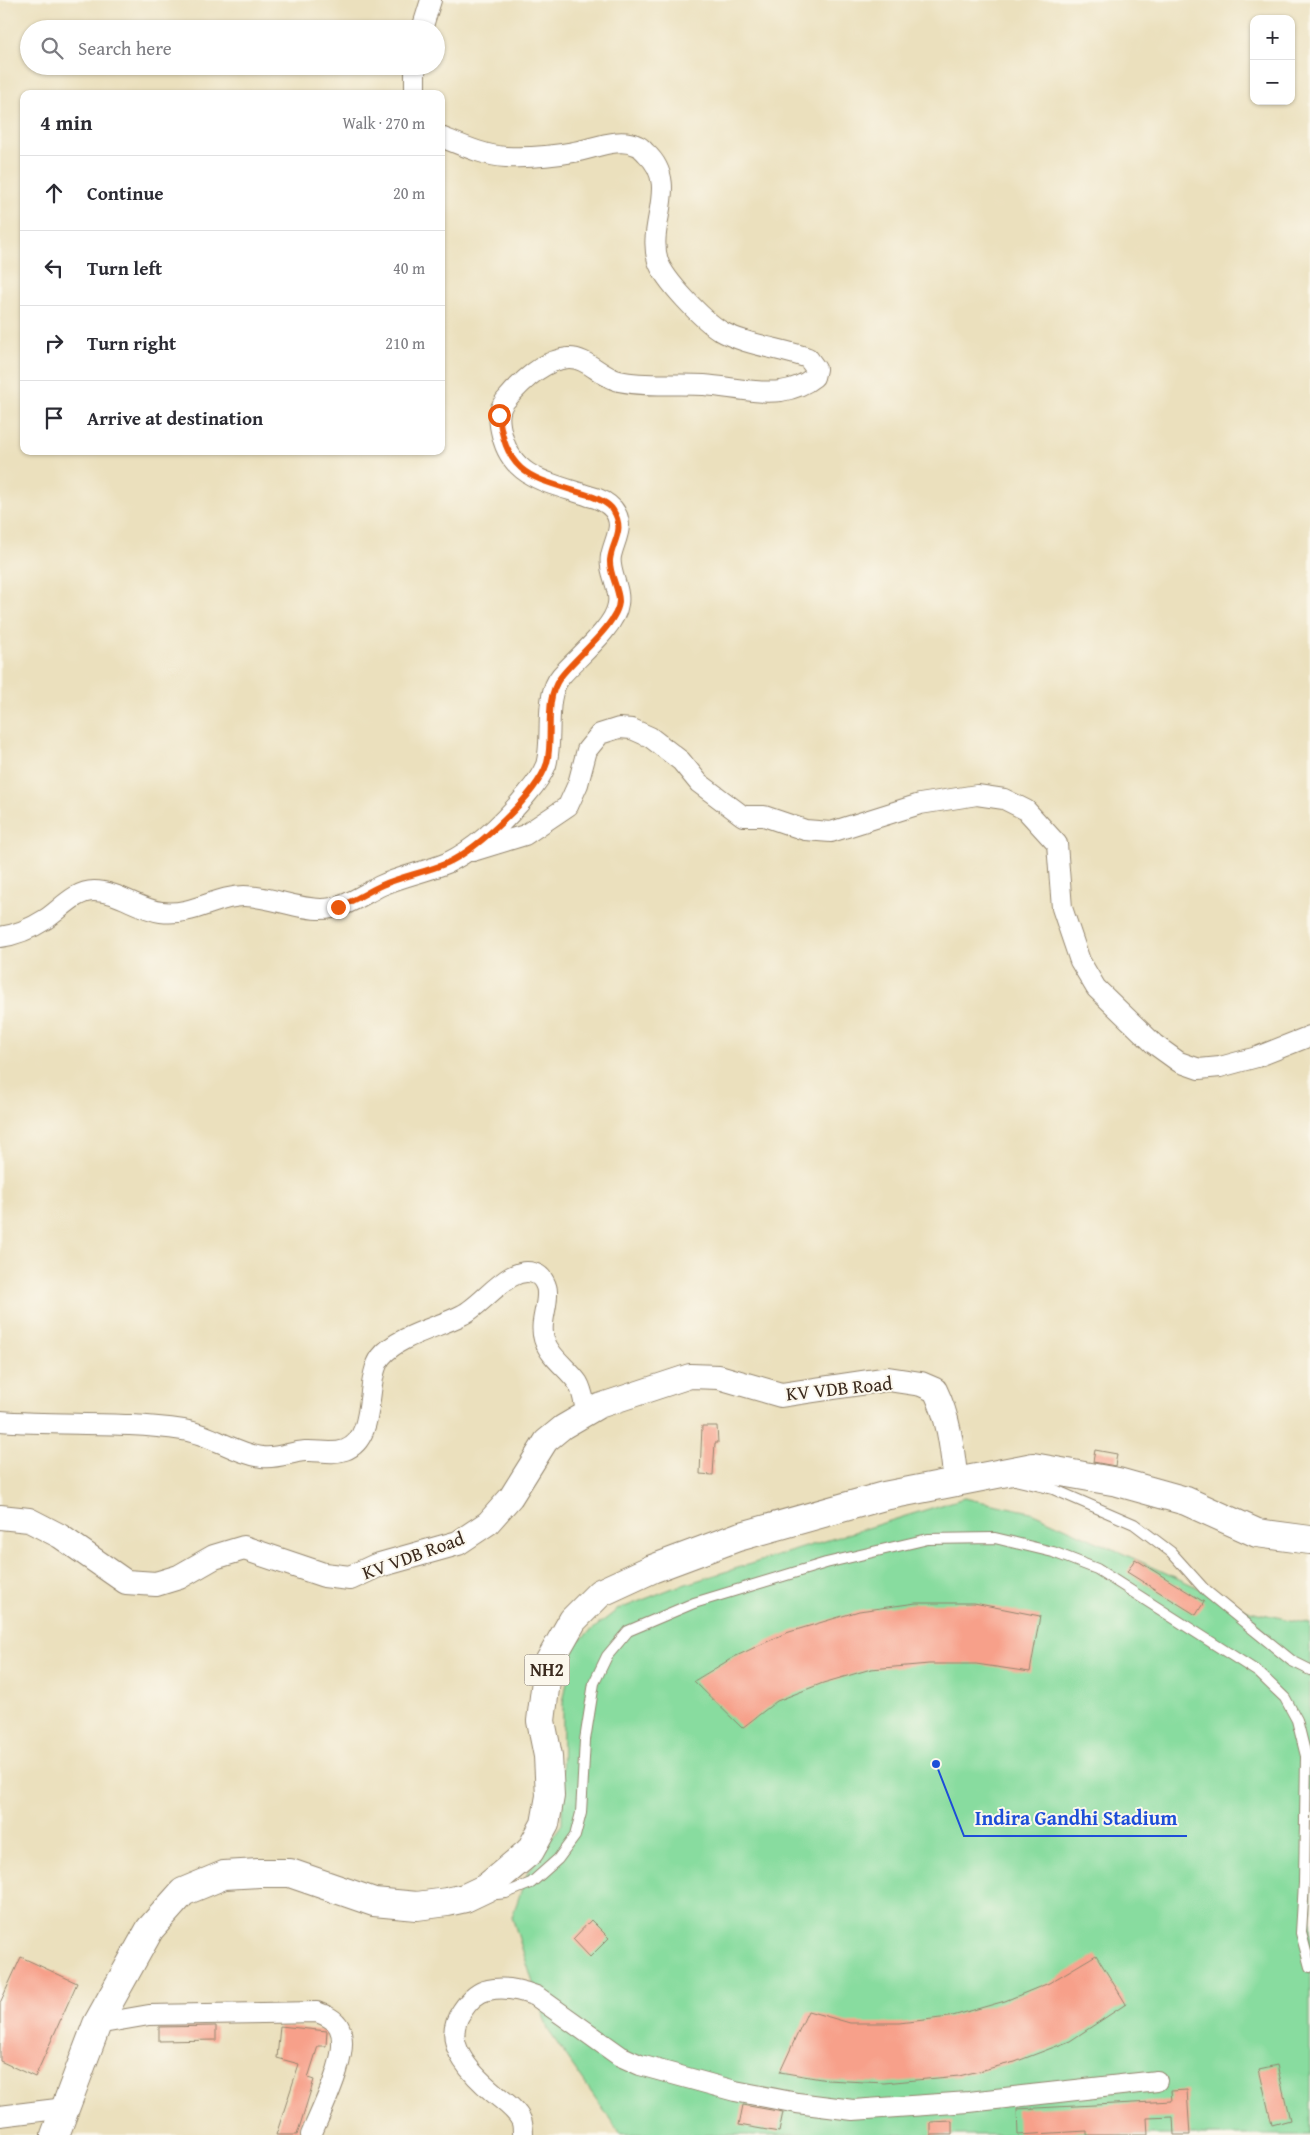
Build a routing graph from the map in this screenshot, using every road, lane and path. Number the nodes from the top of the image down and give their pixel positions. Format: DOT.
graph roads {
  1 [pos="431,0"];
  2 [pos="425,20"];
  3 [pos="415,75"];
  4 [pos="416,90"];
  5 [pos="445,138"];
  6 [pos="462,855"];
  7 [pos="0,937"];
  8 [pos="1310,1036"];
  9 [pos="586,1414"];
  10 [pos="0,1421"];
  11 [pos="993,1475"];
  12 [pos="956,1482"];
  13 [pos="0,1517"];
  14 [pos="1310,1540"];
  15 [pos="1310,1670"];
  16 [pos="465,1898"];
  17 [pos="1310,1967"];
  18 [pos="97,2024"];
  19 [pos="1157,2081"];
  20 [pos="65,2108"];
  21 [pos="0,2116"];
  22 [pos="55,2135"];
  23 [pos="311,2135"];
  24 [pos="523,2135"];
  1 -- 2 [label="street"];
  3 -- 4 [label="street"];
  5 -- 6 [label="street"];
  6 -- 7 [label="street"];
  6 -- 8 [label="street"];
  9 -- 10 [label="street"];
  9 -- 12 [label="street, KV VDB Road"];
  9 -- 13 [label="street, KV VDB Road"];
  11 -- 12 [label="highway, NH2"];
  11 -- 14 [label="highway, NH2"];
  11 -- 15 [label="lane"];
  12 -- 16 [label="highway, NH2"];
  16 -- 17 [label="lane"];
  16 -- 18 [label="highway, NH2"];
  18 -- 20 [label="highway, NH2"];
  18 -- 23 [label="street"];
  19 -- 24 [label="street"];
  20 -- 21 [label="street"];
  20 -- 22 [label="highway, NH2"];
}
